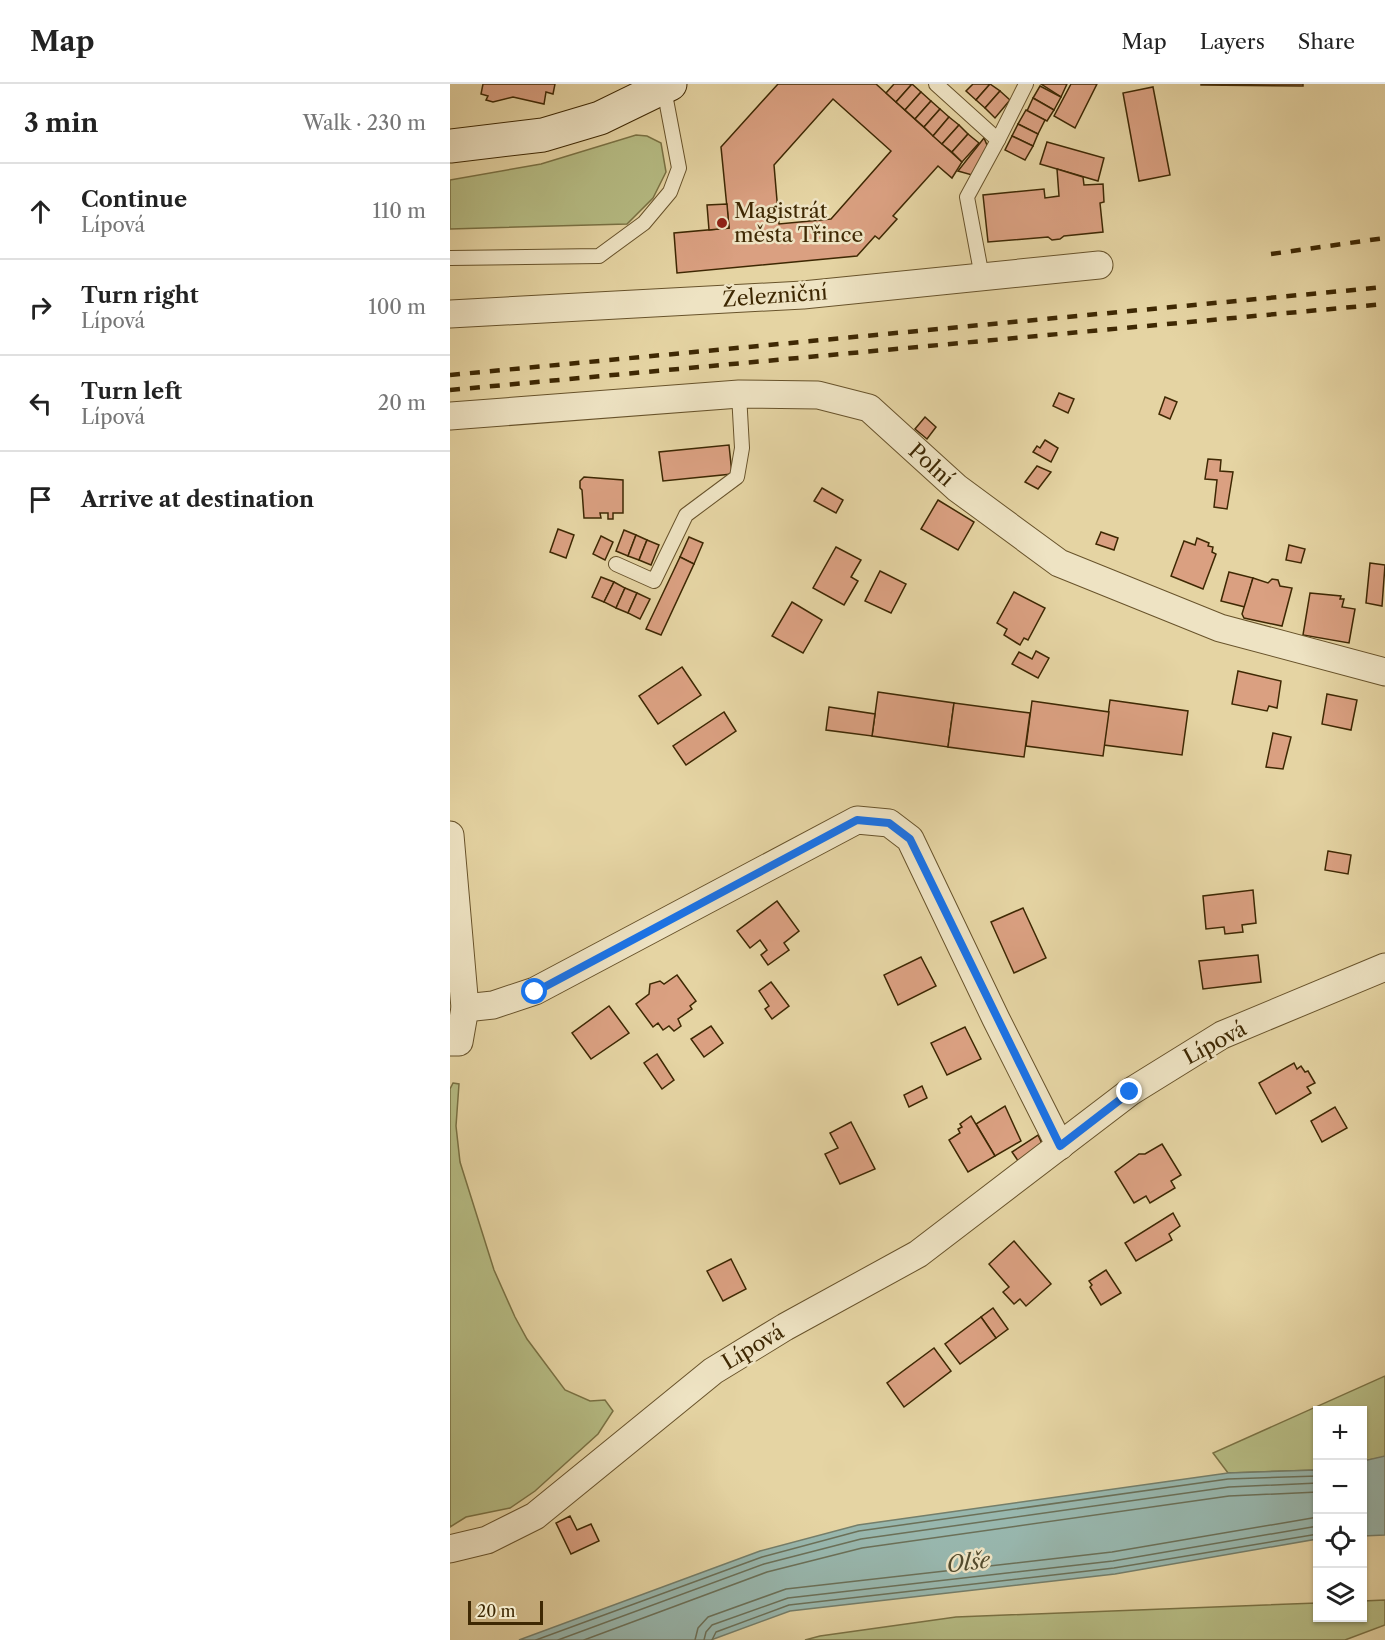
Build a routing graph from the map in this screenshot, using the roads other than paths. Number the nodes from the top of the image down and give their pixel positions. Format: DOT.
graph roads {
  1 [pos="936,84"];
  2 [pos="1026,84"];
  3 [pos="667,86"];
  4 [pos="998,140"];
  5 [pos="450,146"];
  6 [pos="450,258"];
  7 [pos="1099,265"];
  8 [pos="982,277"];
  9 [pos="450,314"];
  10 [pos="739,394"];
  11 [pos="450,416"];
  12 [pos="616,564"];
  13 [pos="1385,672"];
  14 [pos="450,835"];
  15 [pos="1385,967"];
  16 [pos="465,1008"];
  17 [pos="450,1042"];
  18 [pos="1060,1146"];
  19 [pos="450,1549"];
  1 -- 4 [label="lane"];
  2 -- 4 [label="lane"];
  3 -- 5 [label="main road"];
  3 -- 6 [label="lane"];
  4 -- 8 [label="lane"];
  7 -- 8 [label="street, Železniční"];
  8 -- 9 [label="street, Železniční"];
  10 -- 11 [label="street, Polní"];
  10 -- 12 [label="lane"];
  10 -- 13 [label="street, Polní"];
  14 -- 16 [label="street"];
  15 -- 18 [label="street, Lípová"];
  16 -- 17 [label="street"];
  16 -- 18 [label="street"];
  18 -- 19 [label="street, Lípová"];
}
